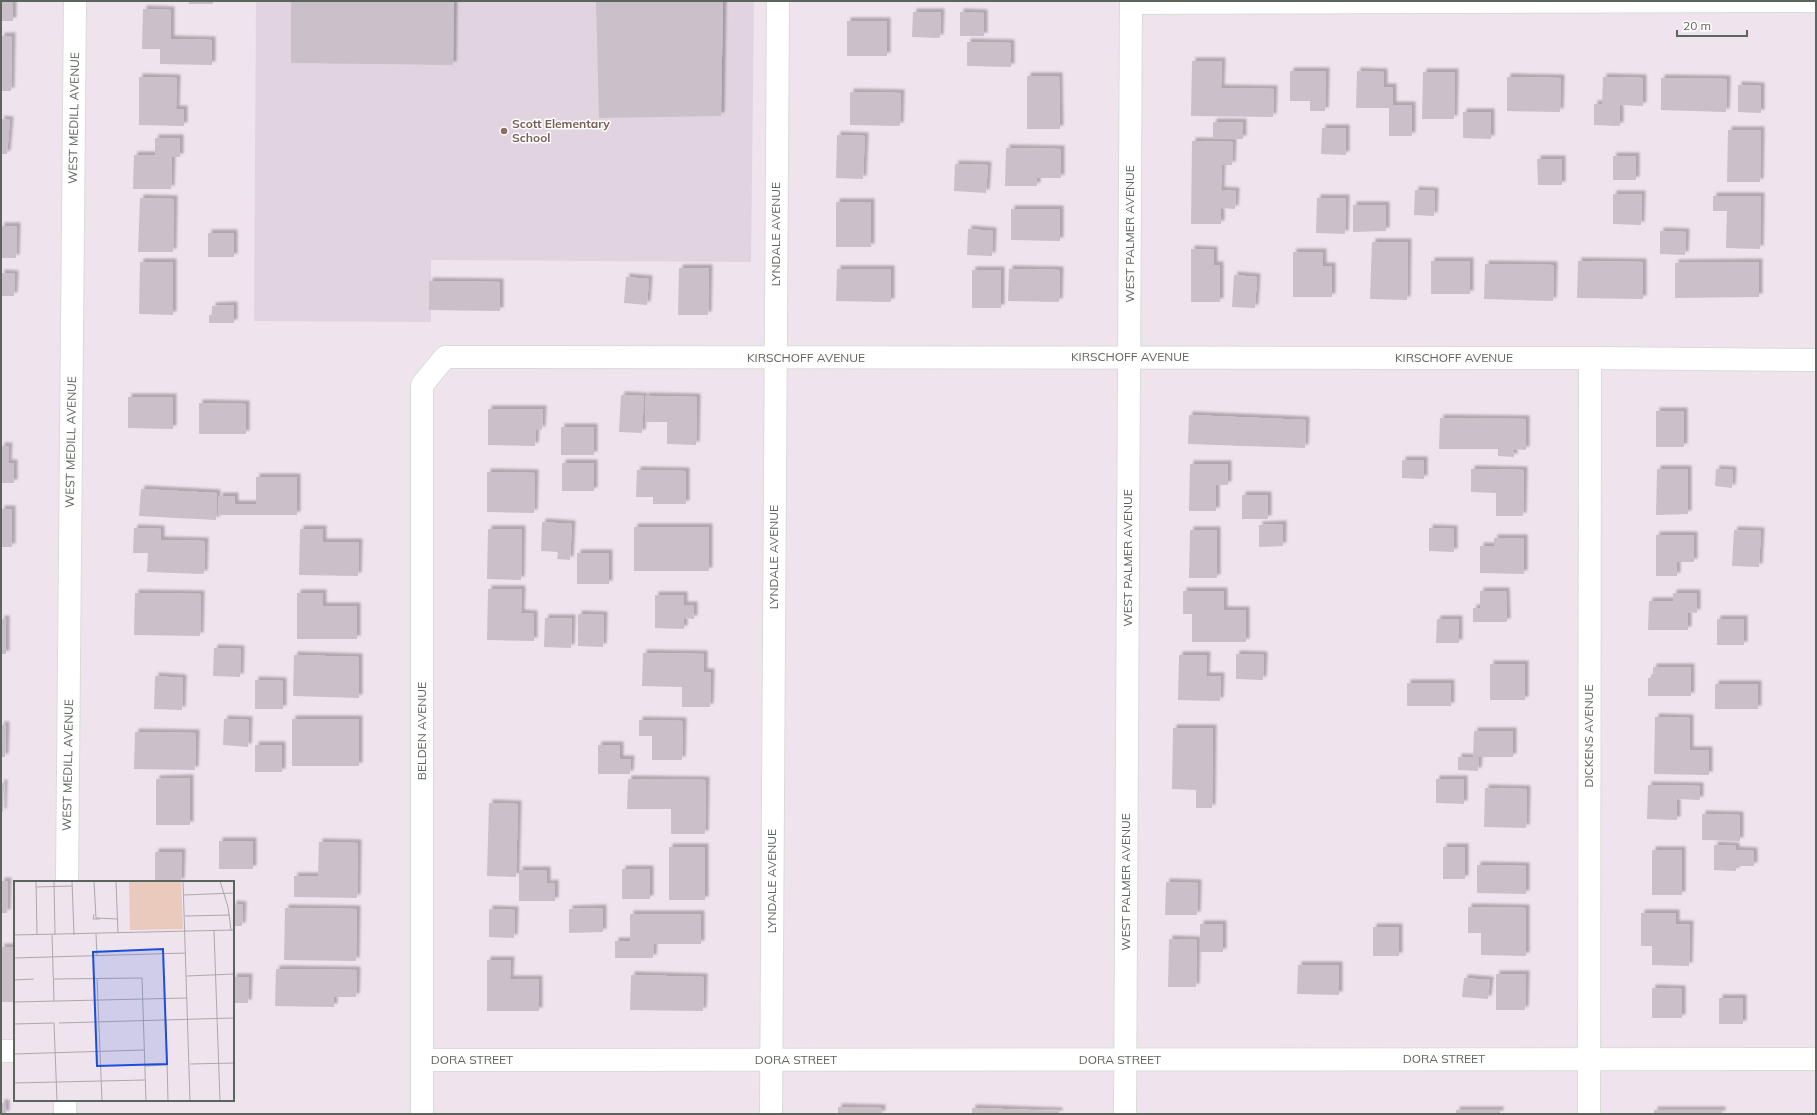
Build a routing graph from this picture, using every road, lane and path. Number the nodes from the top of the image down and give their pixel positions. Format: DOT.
graph roads {
  1 [pos="75,1"];
  2 [pos="778,1"];
  3 [pos="1816,1"];
  4 [pos="1131,2"];
  5 [pos="445,357"];
  6 [pos="1129,357"];
  7 [pos="775,358"];
  8 [pos="1590,358"];
  9 [pos="1816,360"];
  10 [pos="67,881"];
  11 [pos="1,1051"];
  12 [pos="14,1051"];
  13 [pos="1589,1059"];
  14 [pos="1816,1059"];
  15 [pos="423,1060"];
  16 [pos="771,1060"];
  17 [pos="1125,1060"];
  18 [pos="65,1101"];
  19 [pos="65,1114"];
  20 [pos="422,1114"];
  21 [pos="771,1114"];
  22 [pos="1124,1114"];
  23 [pos="1589,1114"];
  1 -- 10 [label="street, WEST MEDILL AVENUE"];
  2 -- 7 [label="street, LYNDALE AVENUE"];
  3 -- 4 [label="street"];
  4 -- 6 [label="street, WEST PALMER AVENUE"];
  5 -- 7 [label="street, KIRSCHOFF AVENUE"];
  5 -- 15 [label="street, BELDEN AVENUE"];
  6 -- 7 [label="street, KIRSCHOFF AVENUE"];
  6 -- 8 [label="street, KIRSCHOFF AVENUE"];
  6 -- 17 [label="street, WEST PALMER AVENUE"];
  7 -- 16 [label="street, LYNDALE AVENUE"];
  8 -- 9 [label="street, KIRSCHOFF AVENUE"];
  8 -- 13 [label="street, DICKENS AVENUE"];
  11 -- 12 [label="street"];
  13 -- 14 [label="street, DORA STREET"];
  13 -- 17 [label="street, DORA STREET"];
  13 -- 23 [label="street, DICKENS AVENUE"];
  15 -- 16 [label="street, DORA STREET"];
  15 -- 20 [label="street, BELDEN AVENUE"];
  16 -- 17 [label="street, DORA STREET"];
  16 -- 21 [label="street, LYNDALE AVENUE"];
  17 -- 22 [label="street, WEST PALMER AVENUE"];
  18 -- 19 [label="street"];
}
